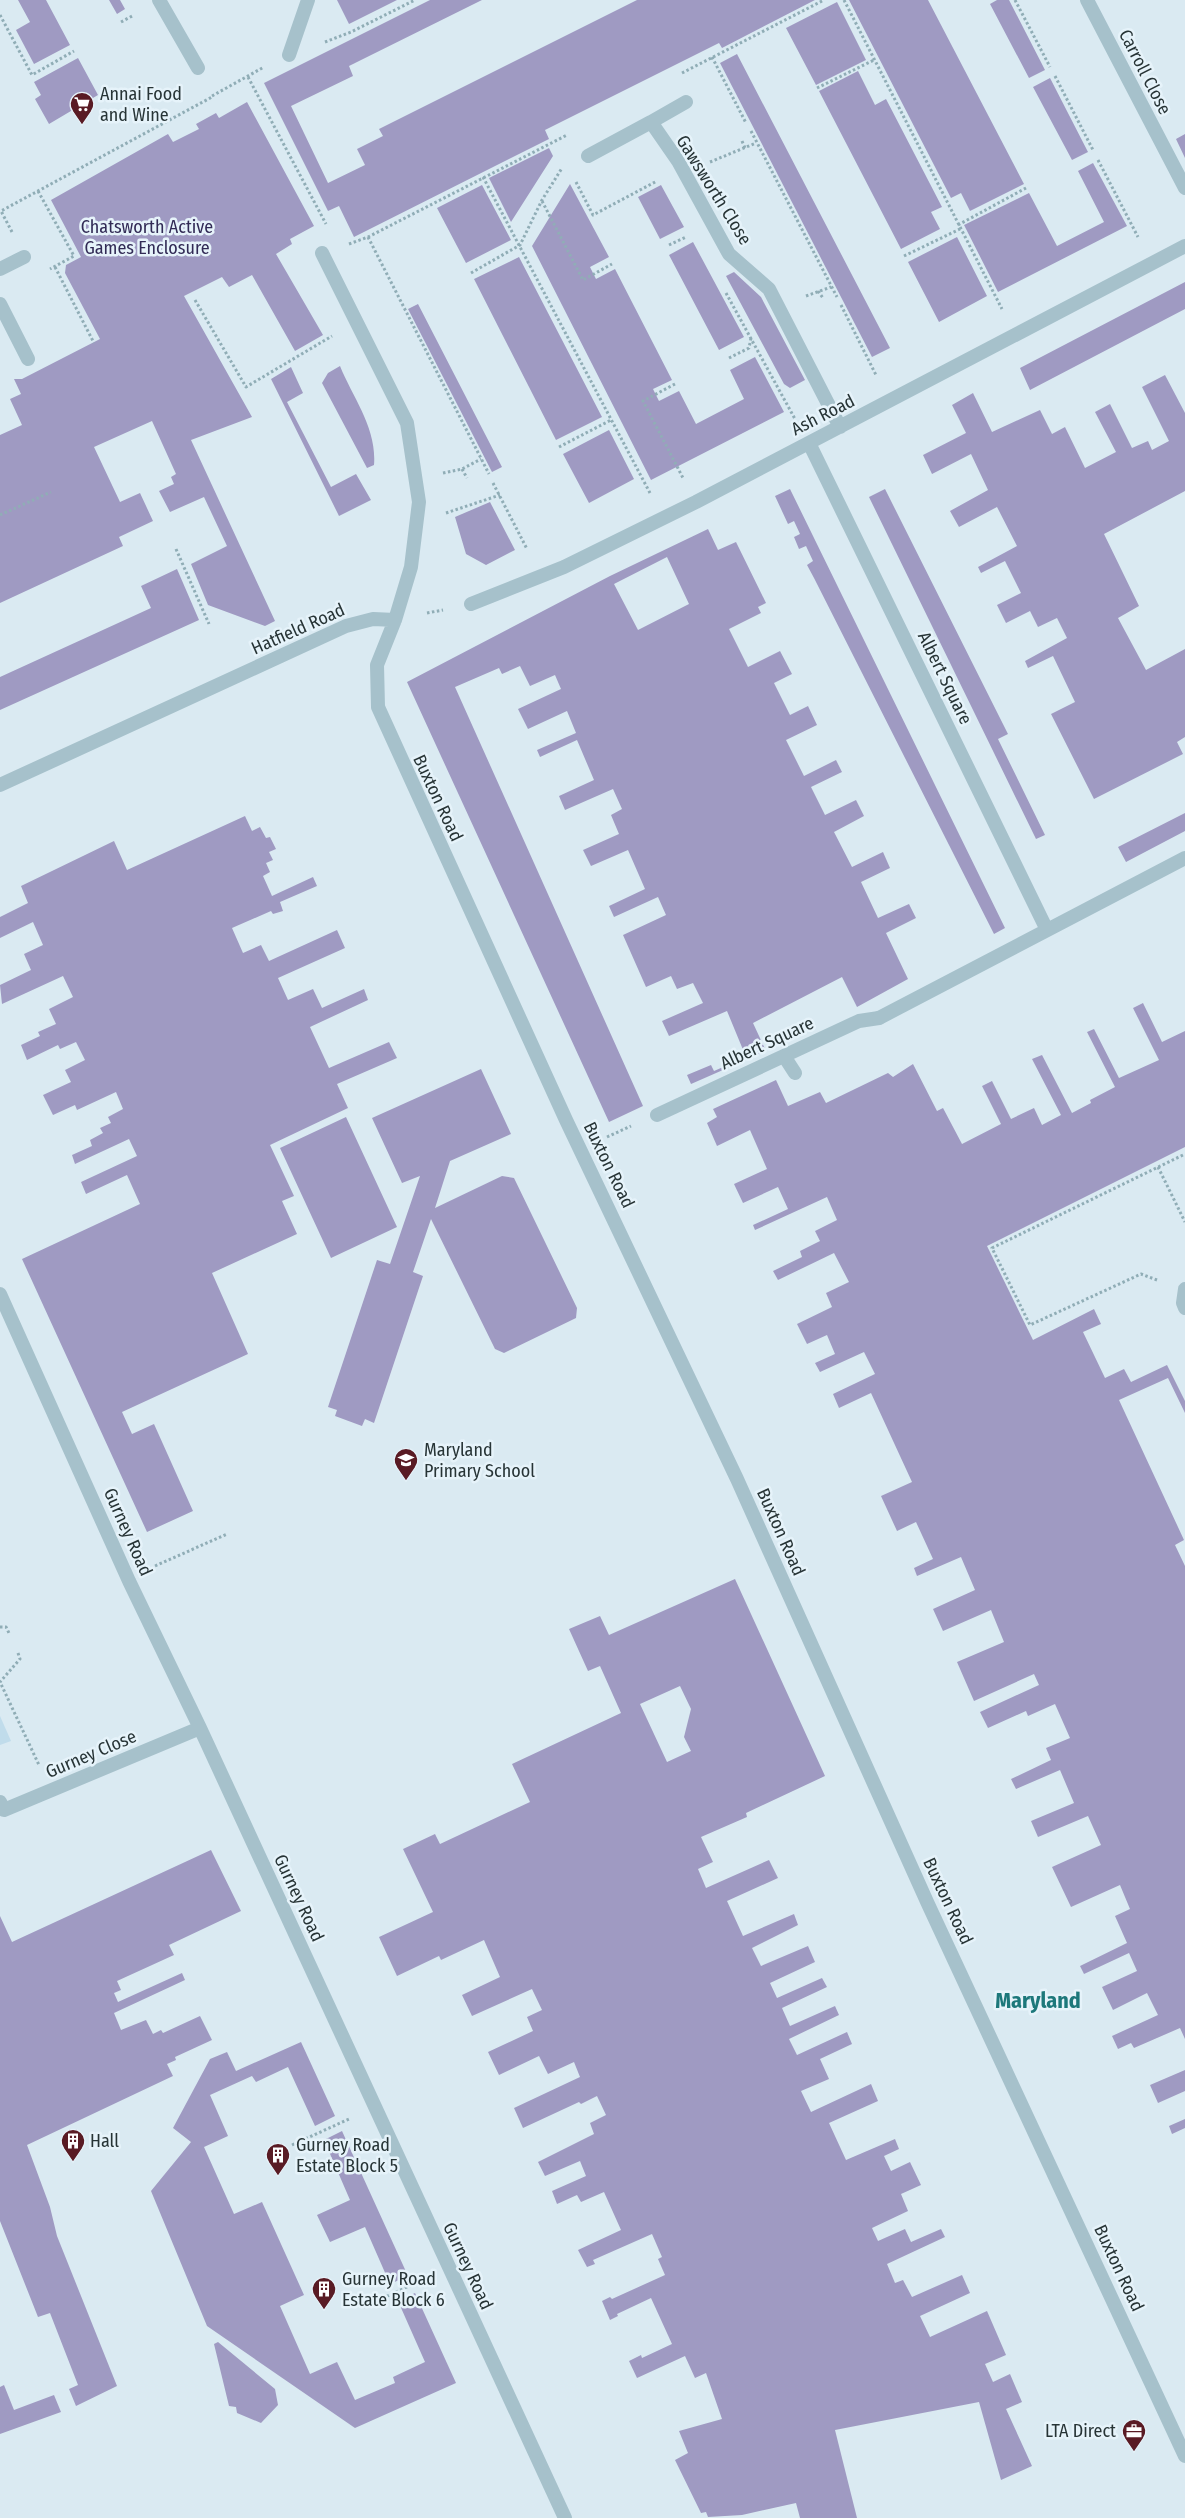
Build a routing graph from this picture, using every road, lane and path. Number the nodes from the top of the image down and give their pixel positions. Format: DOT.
graph roads {
  1 [pos="159,0"];
  2 [pos="308,0"];
  3 [pos="415,0"];
  4 [pos="824,0"];
  5 [pos="844,0"];
  6 [pos="1016,0"];
  7 [pos="1087,0"];
  8 [pos="141,11"];
  9 [pos="0,15"];
  10 [pos="121,22"];
  11 [pos="74,51"];
  12 [pos="289,55"];
  13 [pos="712,57"];
  14 [pos="874,60"];
  15 [pos="1050,67"];
  16 [pos="198,68"];
  17 [pos="259,70"];
  18 [pos="677,76"];
  19 [pos="1055,76"];
  20 [pos="817,88"];
  21 [pos="212,97"];
  22 [pos="686,102"];
  23 [pos="651,122"];
  24 [pos="746,123"];
  25 [pos="751,131"];
  26 [pos="572,132"];
  27 [pos="564,136"];
  28 [pos="742,141"];
  29 [pos="756,142"];
  30 [pos="564,145"];
  31 [pos="745,148"];
  32 [pos="1093,150"];
  33 [pos="588,156"];
  34 [pos="1098,160"];
  35 [pos="566,162"];
  36 [pos="684,172"];
  37 [pos="663,177"];
  38 [pos="483,178"];
  39 [pos="575,179"];
  40 [pos="1026,188"];
  41 [pos="1185,188"];
  42 [pos="542,200"];
  43 [pos="958,225"];
  44 [pos="961,229"];
  45 [pos="323,231"];
  46 [pos="689,235"];
  47 [pos="368,237"];
  48 [pos="520,245"];
  49 [pos="669,246"];
  50 [pos="1185,246"];
  51 [pos="322,253"];
  52 [pos="904,256"];
  53 [pos="24,257"];
  54 [pos="1152,262"];
  55 [pos="612,264"];
  56 [pos="54,267"];
  57 [pos="0,269"];
  58 [pos="471,272"];
  59 [pos="722,286"];
  60 [pos="73,288"];
  61 [pos="67,291"];
  62 [pos="818,291"];
  63 [pos="837,297"];
  64 [pos="823,298"];
  65 [pos="194,300"];
  66 [pos="408,303"];
  67 [pos="0,304"];
  68 [pos="402,305"];
  69 [pos="842,305"];
  70 [pos="356,322"];
  71 [pos="1015,336"];
  72 [pos="750,338"];
  73 [pos="94,343"];
  74 [pos="729,358"];
  75 [pos="28,359"];
  76 [pos="675,384"];
  77 [pos="890,402"];
  78 [pos="611,420"];
  79 [pos="840,428"];
  80 [pos="809,443"];
  81 [pos="559,447"];
  82 [pos="481,459"];
  83 [pos="462,469"];
  84 [pos="488,474"];
  85 [pos="467,478"];
  86 [pos="416,479"];
  87 [pos="493,482"];
  88 [pos="51,492"];
  89 [pos="500,495"];
  90 [pos="696,502"];
  91 [pos="0,515"];
  92 [pos="664,518"];
  93 [pos="418,522"];
  94 [pos="176,549"];
  95 [pos="541,577"];
  96 [pos="471,604"];
  97 [pos="395,620"];
  98 [pos="209,624"];
  99 [pos="0,785"];
  100 [pos="1185,858"];
  101 [pos="1047,930"];
  102 [pos="784,1056"];
  103 [pos="795,1073"];
  104 [pos="657,1115"];
  105 [pos="581,1150"];
  106 [pos="1185,1154"];
  107 [pos="1158,1167"];
  108 [pos="1185,1222"];
  109 [pos="1184,1289"];
  110 [pos="0,1294"];
  111 [pos="1185,1308"];
  112 [pos="227,1534"];
  113 [pos="154,1566"];
  114 [pos="0,1627"];
  115 [pos="8,1633"];
  116 [pos="18,1653"];
  117 [pos="200,1728"];
  118 [pos="51,1790"];
  119 [pos="0,1802"];
  120 [pos="349,2119"];
  121 [pos="292,2144"];
  122 [pos="424,2278"];
  123 [pos="364,2307"];
  124 [pos="1185,2456"];
  125 [pos="565,2518"];
  1 -- 16 [label="street"];
  2 -- 12 [label="street"];
  3 -- 12 [label="path"];
  4 -- 13 [label="path"];
  5 -- 14 [label="path"];
  6 -- 15 [label="path"];
  7 -- 41 [label="street, Carroll Close"];
  8 -- 10 [label="path"];
  9 -- 11 [label="path"];
  13 -- 18 [label="path"];
  13 -- 24 [label="path"];
  14 -- 20 [label="path"];
  14 -- 43 [label="path"];
  17 -- 45 [label="path"];
  19 -- 32 [label="path"];
  21 -- 53 [label="path"];
  22 -- 23 [label="street"];
  23 -- 33 [label="street"];
  23 -- 36 [label="street, Gawsworth Close"];
  25 -- 29 [label="path"];
  26 -- 27 [label="path"];
  27 -- 30 [label="path"];
  27 -- 38 [label="path"];
  28 -- 31 [label="path"];
  29 -- 31 [label="path"];
  29 -- 63 [label="path"];
  31 -- 36 [label="path"];
  34 -- 54 [label="path"];
  35 -- 42 [label="path"];
  36 -- 79 [label="street, Gawsworth Close"];
  37 -- 39 [label="path"];
  38 -- 47 [label="path"];
  38 -- 48 [label="path"];
  40 -- 43 [label="path"];
  42 -- 48 [label="path"];
  42 -- 55 [label="path"];
  43 -- 44 [label="path"];
  44 -- 52 [label="path"];
  44 -- 71 [label="path"];
  46 -- 49 [label="path"];
  47 -- 51 [label="path"];
  47 -- 68 [label="path"];
  48 -- 58 [label="path"];
  48 -- 78 [label="path"];
  50 -- 54 [label="street, Ash Road"];
  51 -- 70 [label="street"];
  53 -- 57 [label="street"];
  54 -- 71 [label="street, Ash Road"];
  56 -- 61 [label="path"];
  59 -- 72 [label="path"];
  60 -- 61 [label="path"];
  61 -- 73 [label="path"];
  62 -- 64 [label="path"];
  65 -- 70 [label="path"];
  66 -- 68 [label="path"];
  67 -- 75 [label="street"];
  68 -- 82 [label="path"];
  69 -- 77 [label="path"];
  70 -- 86 [label="street"];
  71 -- 77 [label="street, Ash Road"];
  72 -- 74 [label="path"];
  72 -- 80 [label="path"];
  76 -- 90 [label="path"];
  77 -- 79 [label="street, Ash Road"];
  78 -- 81 [label="path"];
  78 -- 92 [label="path"];
  79 -- 80 [label="street, Ash Road"];
  80 -- 90 [label="street, Ash Road"];
  80 -- 101 [label="street, Albert Square"];
  82 -- 83 [label="path"];
  82 -- 84 [label="path"];
  83 -- 85 [label="path"];
  83 -- 86 [label="path"];
  86 -- 93 [label="street"];
  87 -- 89 [label="path"];
  88 -- 91 [label="path"];
  89 -- 93 [label="path"];
  89 -- 95 [label="path"];
  90 -- 92 [label="street, Ash Road"];
  92 -- 95 [label="street, Ash Road"];
  93 -- 97 [label="street"];
  94 -- 98 [label="path"];
  95 -- 96 [label="street, Ash Road"];
  97 -- 99 [label="street, Hatfield Road"];
  97 -- 105 [label="street, Buxton Road"];
  100 -- 101 [label="street, Albert Square"];
  101 -- 102 [label="street, Albert Square"];
  102 -- 103 [label="street"];
  102 -- 104 [label="street, Albert Square"];
  104 -- 105 [label="path"];
  105 -- 124 [label="street, Buxton Road"];
  106 -- 107 [label="path"];
  107 -- 108 [label="path"];
  107 -- 109 [label="path"];
  109 -- 111 [label="street"];
  110 -- 117 [label="street, Gurney Road"];
  112 -- 113 [label="path"];
  114 -- 115 [label="path"];
  116 -- 118 [label="path"];
  117 -- 118 [label="street, Gurney Close"];
  117 -- 125 [label="street, Gurney Road"];
  118 -- 119 [label="street, Gurney Close"];
  120 -- 121 [label="path"];
  122 -- 123 [label="path"];
}
